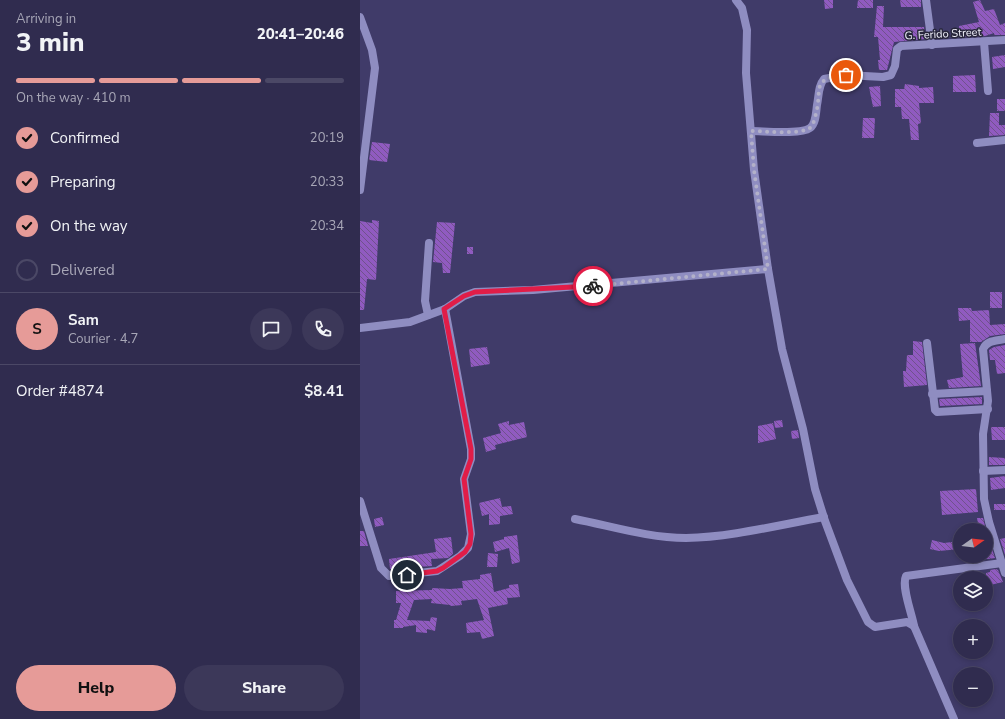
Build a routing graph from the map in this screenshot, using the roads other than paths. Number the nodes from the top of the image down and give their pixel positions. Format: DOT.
graph roads {
  1 [pos="736,0"];
  2 [pos="926,0"];
  3 [pos="360,17"];
  4 [pos="1005,40"];
  5 [pos="984,42"];
  6 [pos="932,45"];
  7 [pos="988,91"];
  8 [pos="751,131"];
  9 [pos="1005,140"];
  10 [pos="977,142"];
  11 [pos="360,190"];
  12 [pos="429,243"];
  13 [pos="768,269"];
  14 [pos="444,309"];
  15 [pos="428,315"];
  16 [pos="360,328"];
  17 [pos="1005,339"];
  18 [pos="928,343"];
  19 [pos="987,391"];
  20 [pos="932,394"];
  21 [pos="988,409"];
  22 [pos="1005,470"];
  23 [pos="983,471"];
  24 [pos="360,501"];
  25 [pos="824,517"];
  26 [pos="575,519"];
  27 [pos="1002,564"];
  28 [pos="1005,573"];
  29 [pos="914,626"];
  30 [pos="954,719"];
  1 -- 8 [label="street"];
  2 -- 6 [label="street"];
  3 -- 11 [label="street"];
  4 -- 5 [label="street, G. Ferido Street"];
  5 -- 6 [label="street, G. Ferido Street"];
  5 -- 7 [label="street"];
  6 -- 8 [label="street, G. Ferido Street"];
  8 -- 13 [label="street"];
  9 -- 10 [label="street"];
  12 -- 15 [label="street"];
  13 -- 14 [label="street"];
  13 -- 25 [label="street"];
  14 -- 15 [label="street"];
  14 -- 24 [label="street"];
  15 -- 16 [label="street"];
  17 -- 19 [label="street"];
  18 -- 20 [label="street"];
  19 -- 20 [label="street"];
  19 -- 21 [label="street"];
  20 -- 21 [label="street"];
  21 -- 23 [label="street"];
  22 -- 23 [label="street"];
  23 -- 27 [label="street"];
  25 -- 26 [label="street"];
  25 -- 29 [label="street"];
  27 -- 28 [label="street"];
  27 -- 29 [label="street"];
  29 -- 30 [label="street"];
}
